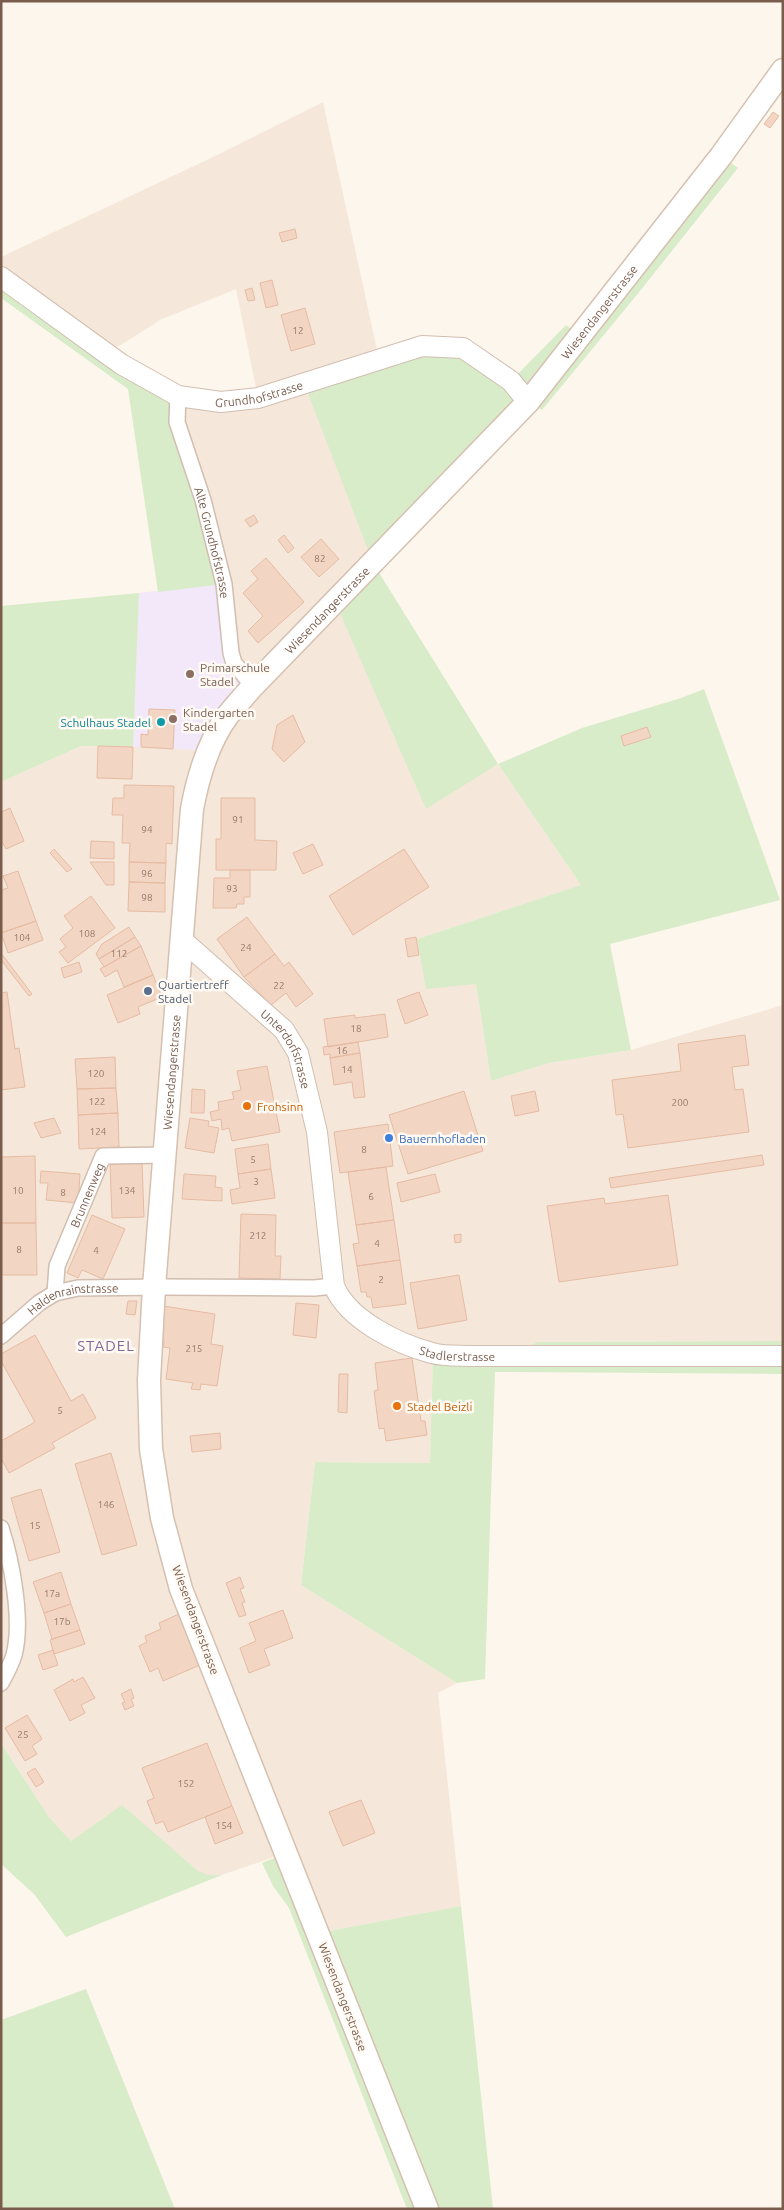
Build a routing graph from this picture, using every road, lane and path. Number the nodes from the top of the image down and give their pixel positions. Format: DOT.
graph roads {
  1 [pos="783,70"];
  2 [pos="1,277"];
  3 [pos="178,396"];
  4 [pos="528,402"];
  5 [pos="253,686"];
  6 [pos="182,939"];
  7 [pos="165,1155"];
  8 [pos="334,1286"];
  9 [pos="154,1287"];
  10 [pos="55,1293"];
  11 [pos="1,1336"];
  12 [pos="783,1356"];
  13 [pos="1,1528"];
  14 [pos="1,1684"];
  15 [pos="427,2209"];
  1 -- 4 [label="main road, Wiesendangerstrasse"];
  2 -- 3 [label="street, Grundhofstrasse"];
  3 -- 4 [label="street, Grundhofstrasse"];
  3 -- 5 [label="street, Alte Grundhofstrasse"];
  4 -- 5 [label="main road, Wiesendangerstrasse"];
  5 -- 6 [label="main road, Wiesendangerstrasse"];
  6 -- 7 [label="main road, Wiesendangerstrasse"];
  6 -- 8 [label="street, Unterdorfstrasse"];
  7 -- 9 [label="main road, Wiesendangerstrasse"];
  7 -- 10 [label="street, Brunnenweg"];
  8 -- 9 [label="street"];
  8 -- 12 [label="street, Stadlerstrasse"];
  9 -- 10 [label="street, Haldenrainstrasse"];
  9 -- 15 [label="main road, Wiesendangerstrasse"];
  10 -- 11 [label="street, Haldenrainstrasse"];
  13 -- 14 [label="street"];
}
